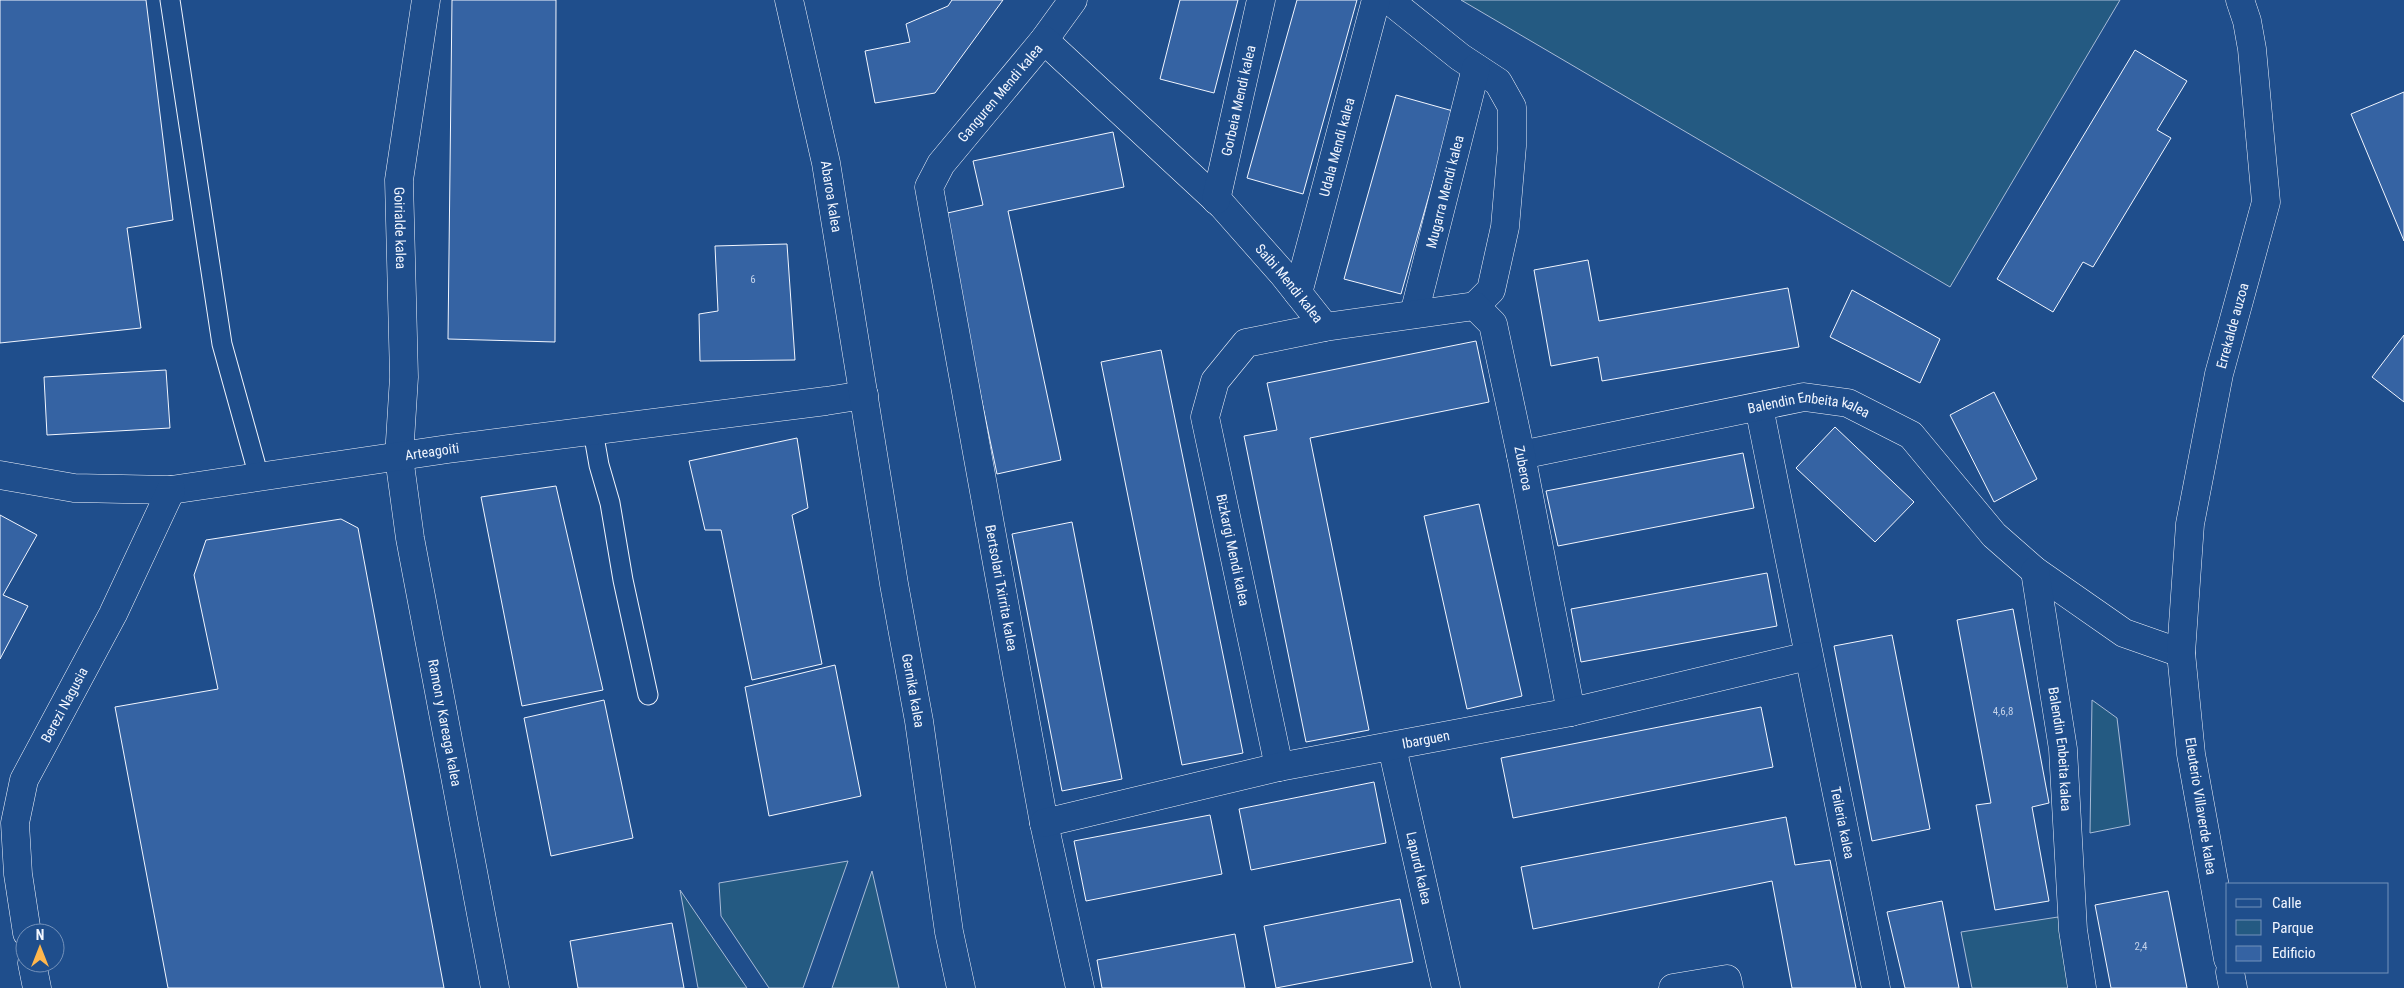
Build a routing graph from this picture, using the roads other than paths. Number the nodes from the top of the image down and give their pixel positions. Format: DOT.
graph roads {
  1 [pos="170,0"];
  2 [pos="426,0"];
  3 [pos="789,0"];
  4 [pos="1073,0"];
  5 [pos="1261,0"];
  6 [pos="1376,0"];
  7 [pos="1389,0"];
  8 [pos="2240,0"];
  9 [pos="1044,40"];
  10 [pos="1476,68"];
  11 [pos="929,187"];
  12 [pos="1216,200"];
  13 [pos="1298,293"];
  14 [pos="1475,306"];
  15 [pos="1407,315"];
  16 [pos="1325,327"];
  17 [pos="1246,343"];
  18 [pos="864,394"];
  19 [pos="1758,407"];
  20 [pos="593,431"];
  21 [pos="1521,455"];
  22 [pos="399,457"];
  23 [pos="0,475"];
  24 [pos="259,477"];
  25 [pos="171,490"];
  26 [pos="2035,570"];
  27 [pos="2181,653"];
  28 [pos="1808,656"];
  29 [pos="648,695"];
  30 [pos="1571,712"];
  31 [pos="1392,747"];
  32 [pos="1279,767"];
  33 [pos="1044,823"];
  34 [pos="25,923"];
  35 [pos="2226,948"];
  36 [pos="34,973"];
  37 [pos="2230,973"];
  38 [pos="36,988"];
  39 [pos="495,988"];
  40 [pos="961,988"];
  41 [pos="1080,988"];
  42 [pos="1446,988"];
  43 [pos="1673,988"];
  44 [pos="1729,988"];
  45 [pos="1876,988"];
  46 [pos="2082,988"];
  47 [pos="2233,988"];
  1 -- 24 [label="lane"];
  2 -- 22 [label="street, Goirialde kalea"];
  3 -- 18 [label="street, Abaroa kalea"];
  4 -- 9 [label="street, Ganguren Mendi kalea"];
  5 -- 12 [label="street, Gorbeia Mendi kalea"];
  6 -- 13 [label="street, Udala Mendi kalea"];
  7 -- 10 [label="street"];
  8 -- 27 [label="street, Errekalde auzoa"];
  9 -- 11 [label="street, Ganguren Mendi kalea"];
  9 -- 12 [label="street"];
  10 -- 14 [label="street"];
  10 -- 15 [label="street, Mugarra Mendi kalea"];
  11 -- 33 [label="street, Bertsolari Txirrita kalea"];
  12 -- 13 [label="street, Saibi Mendi kalea"];
  13 -- 16 [label="street, Saibi Mendi kalea"];
  14 -- 15 [label="street"];
  14 -- 21 [label="street, Zuberoa"];
  15 -- 16 [label="street, Saibi Mendi kalea"];
  16 -- 17 [label="street, Saibi Mendi kalea"];
  17 -- 32 [label="street, Bizkargi Mendi kalea"];
  18 -- 20 [label="street, Arteagoiti"];
  18 -- 40 [label="street, Gernika kalea"];
  19 -- 21 [label="street, Balendin Enbeita kalea"];
  19 -- 26 [label="street, Balendin Enbeita kalea"];
  19 -- 28 [label="street, Teileria kalea"];
  20 -- 22 [label="street, Arteagoiti"];
  20 -- 29 [label="lane"];
  21 -- 30 [label="street, Zuberoa"];
  22 -- 24 [label="street, Arteagoiti"];
  22 -- 39 [label="street, Ramon y Kareaga kalea"];
  23 -- 25 [label="street, Arteagoiti"];
  24 -- 25 [label="street, Arteagoiti"];
  25 -- 34 [label="street, Berezi Nagusia"];
  26 -- 27 [label="street, Balendin Enbeita kalea"];
  26 -- 46 [label="street, Balendin Enbeita kalea"];
  27 -- 35 [label="street, Eleuterio Villaverde kalea"];
  28 -- 30 [label="street, Ibarguen"];
  28 -- 45 [label="street, Teileria kalea"];
  30 -- 31 [label="street, Ibarguen"];
  31 -- 32 [label="street, Ibarguen"];
  31 -- 42 [label="street, Lapurdi kalea"];
  32 -- 33 [label="street, Ibarguen"];
  33 -- 41 [label="street, Bertsolari Txirrita kalea"];
  36 -- 38 [label="street"];
  37 -- 47 [label="street"];
  43 -- 44 [label="street"];
}
